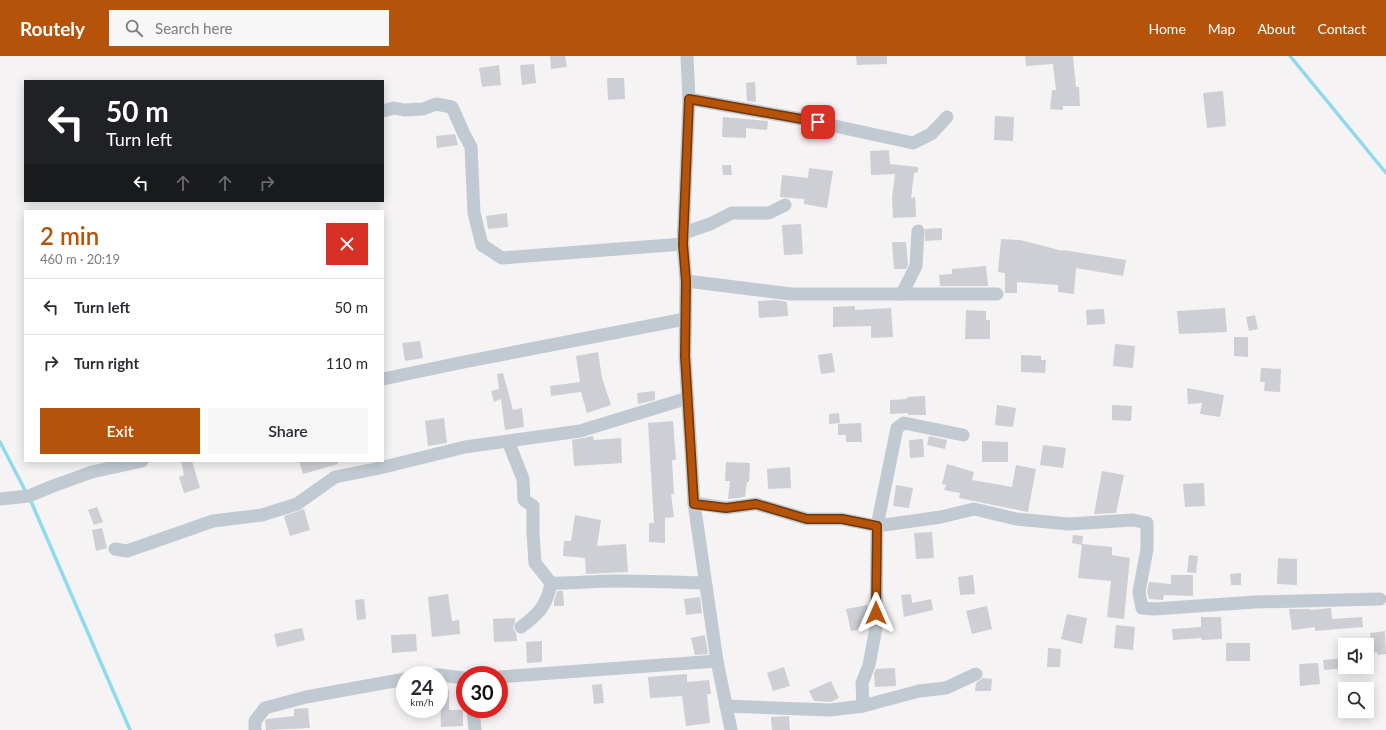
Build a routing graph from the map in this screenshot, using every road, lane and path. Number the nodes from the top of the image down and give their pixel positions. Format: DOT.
graph roads {
  1 [pos="687,56"];
  2 [pos="689,99"];
  3 [pos="384,111"];
  4 [pos="947,117"];
  5 [pos="784,205"];
  6 [pos="918,231"];
  7 [pos="684,239"];
  8 [pos="686,281"];
  9 [pos="902,294"];
  10 [pos="997,294"];
  11 [pos="686,319"];
  12 [pos="384,380"];
  13 [pos="688,398"];
  14 [pos="963,435"];
  15 [pos="508,441"];
  16 [pos="137,462"];
  17 [pos="0,499"];
  18 [pos="694,504"];
  19 [pos="877,526"];
  20 [pos="115,549"];
  21 [pos="551,583"];
  22 [pos="705,584"];
  23 [pos="1380,599"];
  24 [pos="521,627"];
  25 [pos="717,661"];
  26 [pos="976,674"];
  27 [pos="508,676"];
  28 [pos="396,680"];
  29 [pos="726,706"];
  30 [pos="863,706"];
  31 [pos="474,718"];
  32 [pos="256,730"];
  33 [pos="475,730"];
  34 [pos="731,730"];
  1 -- 2 [label="street"];
  2 -- 4 [label="street"];
  2 -- 7 [label="street"];
  3 -- 7 [label="street"];
  5 -- 7 [label="street"];
  6 -- 9 [label="street"];
  7 -- 8 [label="street"];
  8 -- 9 [label="street"];
  8 -- 11 [label="street"];
  9 -- 10 [label="street"];
  11 -- 12 [label="street"];
  11 -- 13 [label="street"];
  13 -- 15 [label="street"];
  13 -- 18 [label="street"];
  14 -- 19 [label="street"];
  15 -- 20 [label="street"];
  15 -- 21 [label="street"];
  16 -- 17 [label="street"];
  18 -- 19 [label="street"];
  18 -- 22 [label="street"];
  19 -- 23 [label="street"];
  19 -- 30 [label="street"];
  21 -- 22 [label="street"];
  21 -- 24 [label="street"];
  22 -- 25 [label="street"];
  25 -- 27 [label="street"];
  25 -- 29 [label="street"];
  26 -- 30 [label="street"];
  28 -- 32 [label="street"];
  29 -- 30 [label="street"];
  29 -- 34 [label="street"];
  31 -- 33 [label="street"];
}
